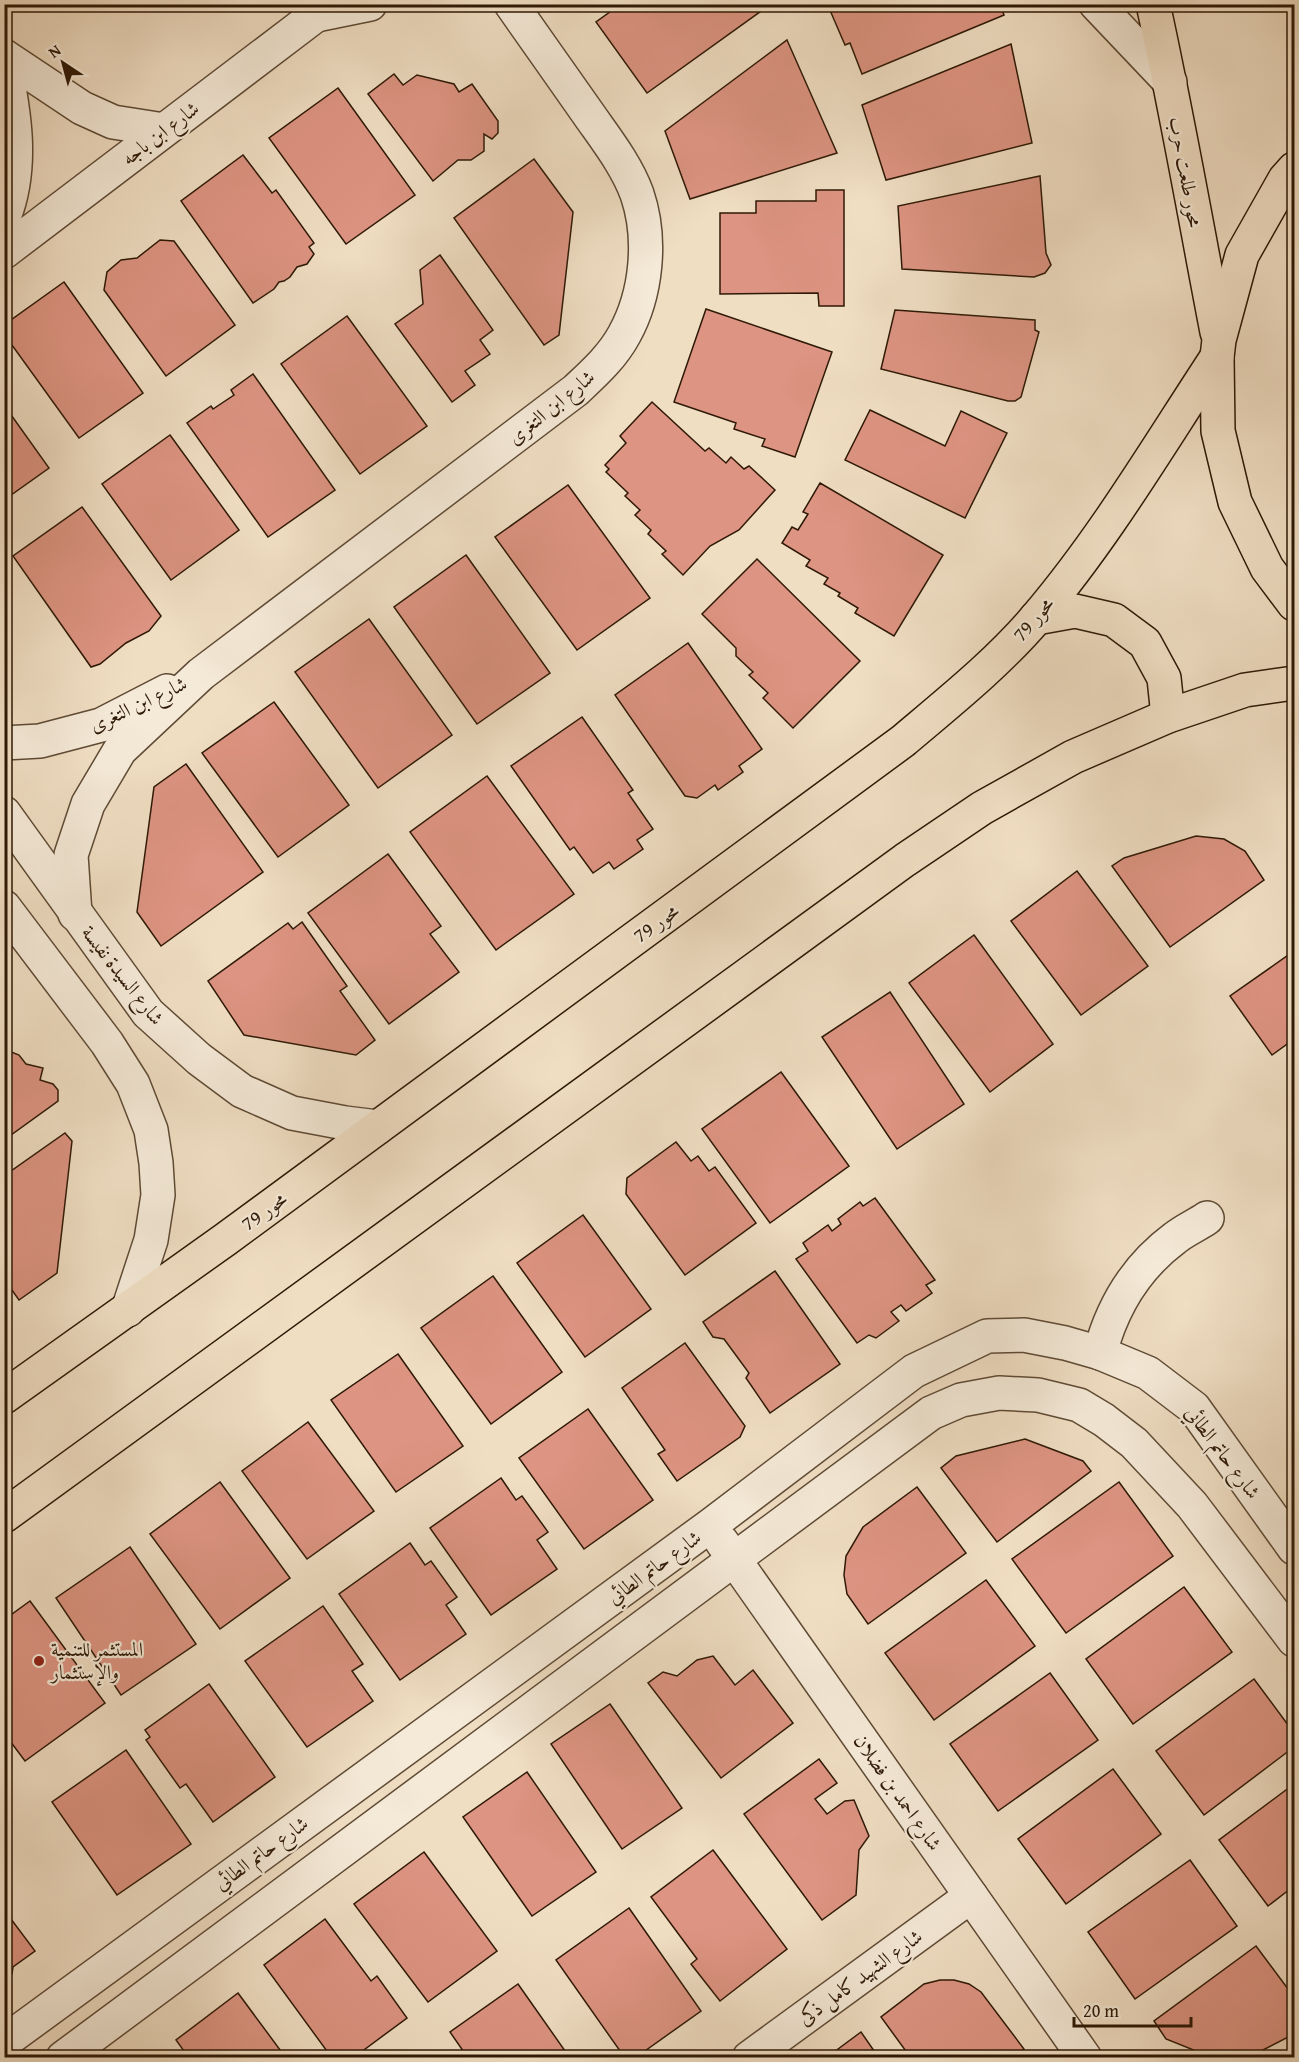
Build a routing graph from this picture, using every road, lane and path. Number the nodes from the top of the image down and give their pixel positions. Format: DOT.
graph roads {
  1 [pos="370,4"];
  2 [pos="511,4"];
  3 [pos="1096,4"];
  4 [pos="1153,4"];
  5 [pos="320,10"];
  6 [pos="4,58"];
  7 [pos="1170,82"];
  8 [pos="164,130"];
  9 [pos="1294,169"];
  10 [pos="4,217"];
  11 [pos="4,252"];
  12 [pos="1218,349"];
  13 [pos="1294,604"];
  14 [pos="1036,618"];
  15 [pos="201,674"];
  16 [pos="1294,683"];
  17 [pos="1168,716"];
  18 [pos="4,743"];
  19 [pos="4,813"];
  20 [pos="4,908"];
  21 [pos="75,914"];
  22 [pos="148,1013"];
  23 [pos="107,1043"];
  24 [pos="378,1127"];
  25 [pos="1207,1218"];
  26 [pos="128,1310"];
  27 [pos="1100,1353"];
  28 [pos="4,1397"];
  29 [pos="4,1516"];
  30 [pos="711,1526"];
  31 [pos="1294,1548"];
  32 [pos="734,1559"];
  33 [pos="1294,1640"];
  34 [pos="971,1896"];
  35 [pos="4,2042"];
  36 [pos="63,2058"];
  37 [pos="749,2058"];
  38 [pos="1085,2058"];
  1 -- 5 [label="street, شارع ابن باجه"];
  2 -- 15 [label="street, شارع ابن التغرى"];
  3 -- 7 [label="street"];
  4 -- 7 [label="main road, محور طلعت حرب"];
  5 -- 8 [label="street, شارع ابن باجه"];
  6 -- 8 [label="street"];
  6 -- 10 [label="street"];
  7 -- 12 [label="main road, محور طلعت حرب"];
  8 -- 11 [label="street, شارع ابن باجه"];
  9 -- 12 [label="main road"];
  12 -- 13 [label="main road"];
  12 -- 14 [label="main road, محور 79"];
  14 -- 17 [label="main road"];
  14 -- 24 [label="main road, محور 79"];
  15 -- 18 [label="street, شارع ابن التغرى"];
  15 -- 21 [label="street, شارع ابن التغرى"];
  16 -- 17 [label="main road"];
  17 -- 29 [label="main road"];
  19 -- 21 [label="street, شارع السيدة نفيسة"];
  20 -- 23 [label="street"];
  21 -- 22 [label="street, شارع السيدة نفيسة"];
  22 -- 23 [label="street"];
  22 -- 24 [label="street, شارع السيدة نفيسة"];
  23 -- 26 [label="street"];
  24 -- 26 [label="main road, محور 79"];
  25 -- 27 [label="street"];
  26 -- 28 [label="main road, محور 79"];
  27 -- 30 [label="street, شارع حاتم الطائي"];
  27 -- 31 [label="street, شارع حاتم الطائي"];
  30 -- 32 [label="street, شارع احمد بن فضلان"];
  30 -- 35 [label="street, شارع حاتم الطائي"];
  32 -- 33 [label="street, شارع حاتم الطائي"];
  32 -- 34 [label="street, شارع احمد بن فضلان"];
  32 -- 36 [label="street, شارع حاتم الطائي"];
  34 -- 37 [label="street, شارع الشهيد كامل ذكى"];
  34 -- 38 [label="street, شارع احمد بن فضلان"];
}
